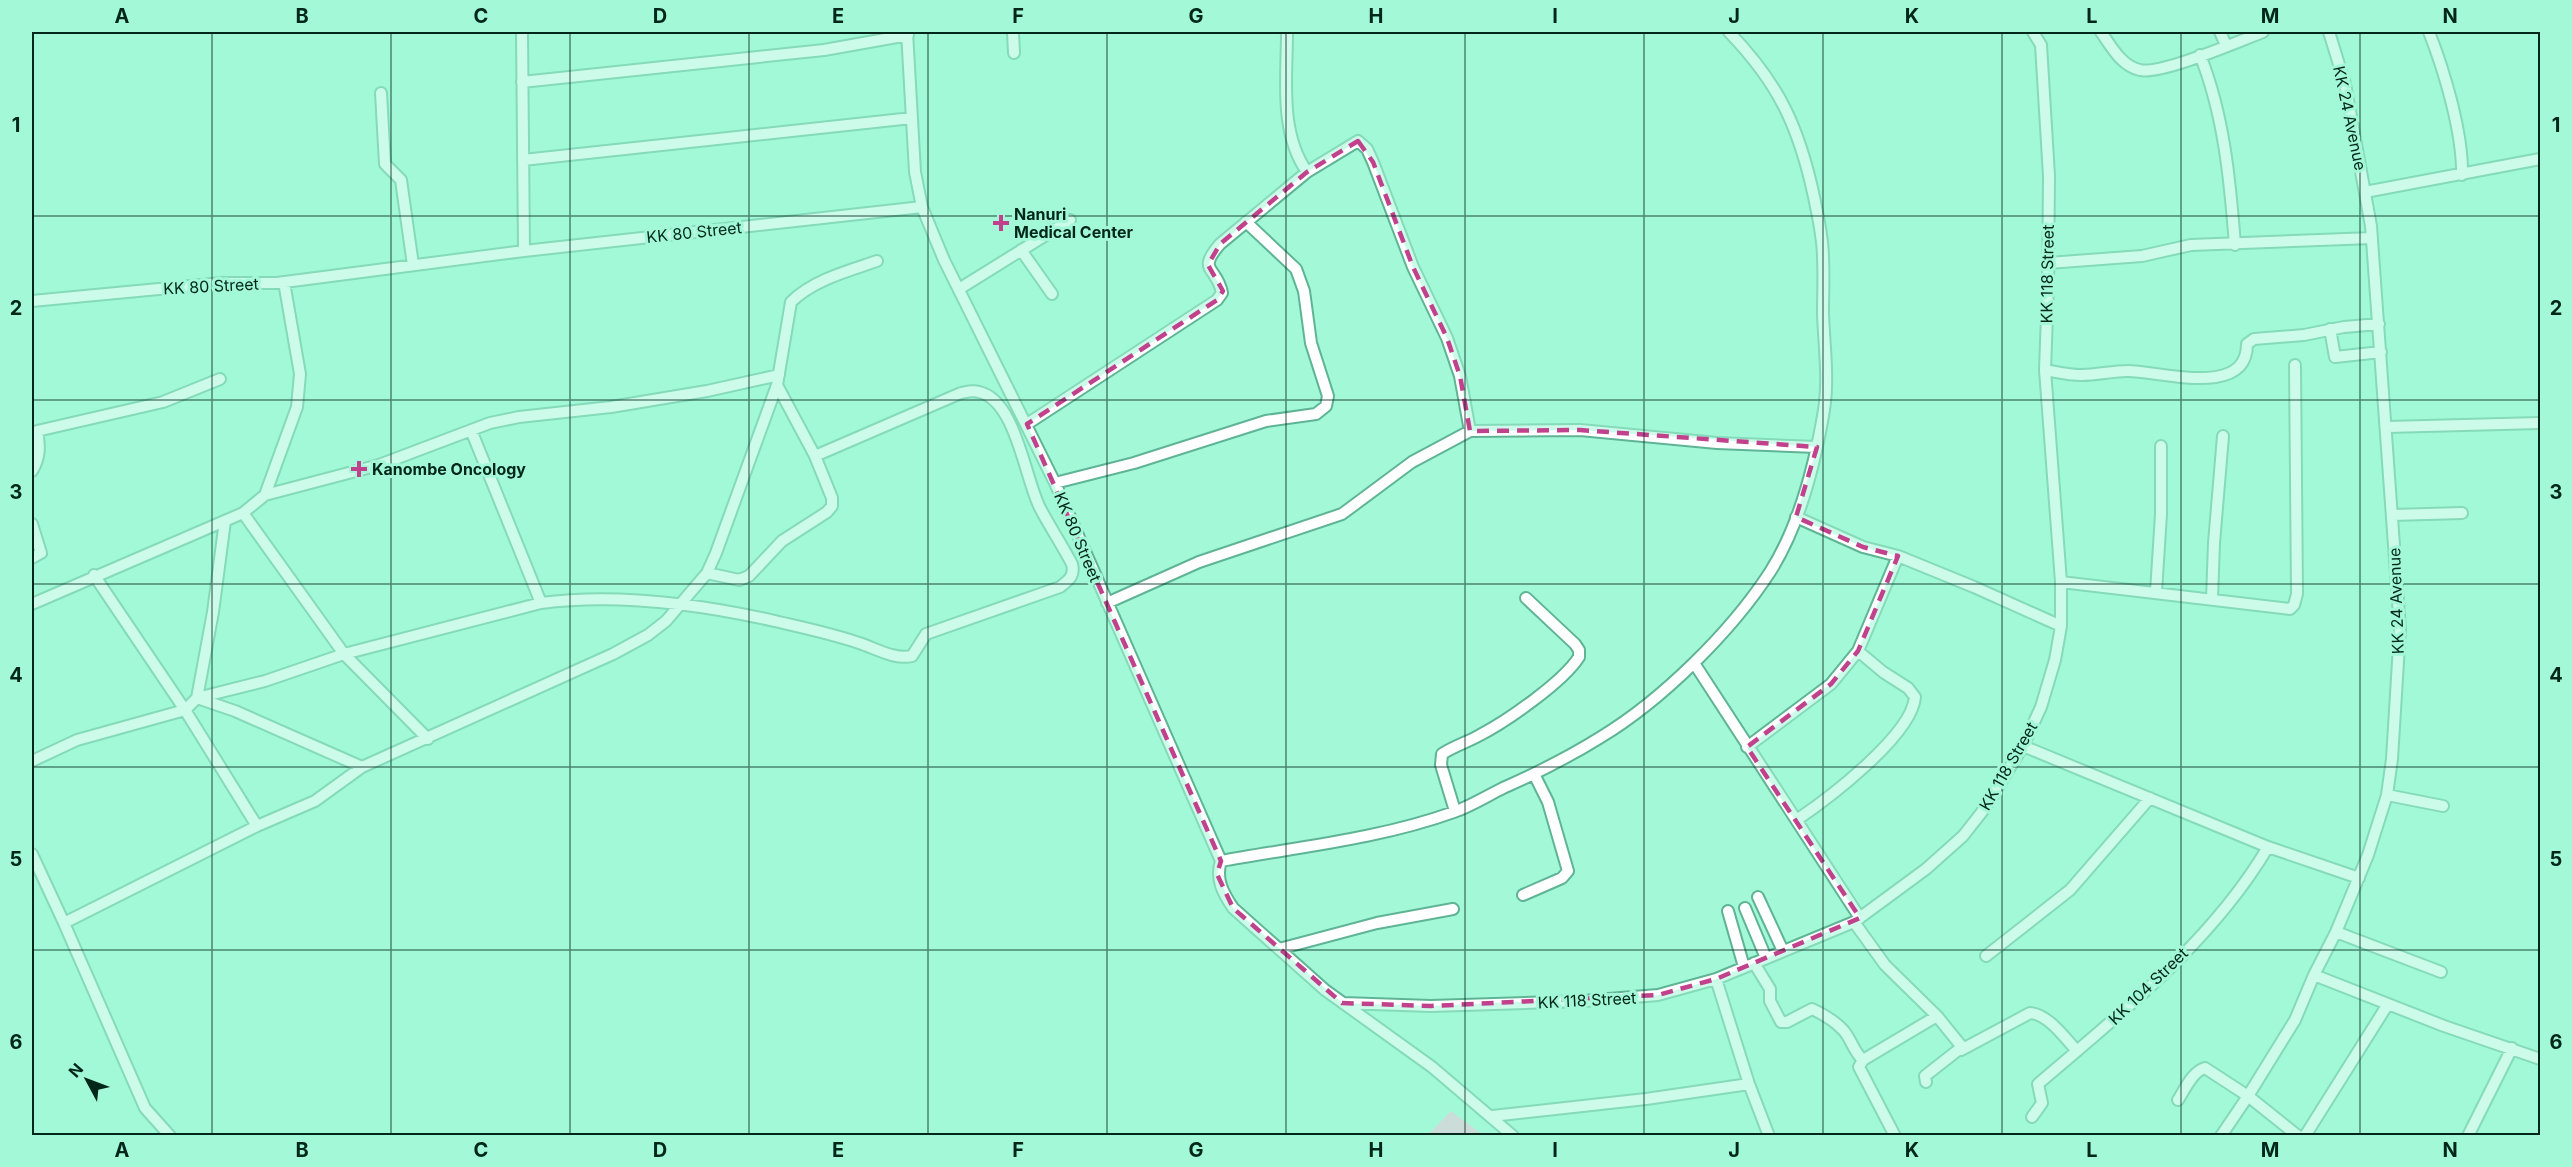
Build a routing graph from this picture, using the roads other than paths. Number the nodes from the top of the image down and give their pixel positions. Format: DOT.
graph roads {
  1 [pos="522,32"];
  2 [pos="1013,32"];
  3 [pos="1287,32"];
  4 [pos="1729,32"];
  5 [pos="2033,32"];
  6 [pos="2101,32"];
  7 [pos="2220,32"];
  8 [pos="2263,32"];
  9 [pos="2329,32"];
  10 [pos="2429,32"];
  11 [pos="908,33"];
  12 [pos="2226,45"];
  13 [pos="1014,53"];
  14 [pos="2200,55"];
  15 [pos="522,82"];
  16 [pos="381,93"];
  17 [pos="912,118"];
  18 [pos="2541,159"];
  19 [pos="523,160"];
  20 [pos="1307,172"];
  21 [pos="2462,175"];
  22 [pos="2365,192"];
  23 [pos="922,207"];
  24 [pos="1070,220"];
  25 [pos="1246,222"];
  26 [pos="2372,238"];
  27 [pos="2235,245"];
  28 [pos="1021,250"];
  29 [pos="524,251"];
  30 [pos="877,261"];
  31 [pos="2048,263"];
  32 [pos="413,265"];
  33 [pos="284,282"];
  34 [pos="958,289"];
  35 [pos="1052,294"];
  36 [pos="32,301"];
  37 [pos="2379,324"];
  38 [pos="2330,329"];
  39 [pos="2381,352"];
  40 [pos="2295,365"];
  41 [pos="2045,370"];
  42 [pos="220,379"];
  43 [pos="778,380"];
  44 [pos="2541,423"];
  45 [pos="1027,424"];
  46 [pos="34,427"];
  47 [pos="2387,427"];
  48 [pos="471,430"];
  49 [pos="1470,431"];
  50 [pos="2223,436"];
  51 [pos="2162,446"];
  52 [pos="1817,447"];
  53 [pos="815,456"];
  54 [pos="32,471"];
  55 [pos="1055,483"];
  56 [pos="265,495"];
  57 [pos="243,513"];
  58 [pos="2462,513"];
  59 [pos="2392,515"];
  60 [pos="1796,517"];
  61 [pos="225,521"];
  62 [pos="32,524"];
  63 [pos="1898,556"];
  64 [pos="32,558"];
  65 [pos="707,573"];
  66 [pos="94,575"];
  67 [pos="2061,582"];
  68 [pos="2156,592"];
  69 [pos="1526,598"];
  70 [pos="2212,599"];
  71 [pos="541,603"];
  72 [pos="683,603"];
  73 [pos="1107,603"];
  74 [pos="32,604"];
  75 [pos="2061,626"];
  76 [pos="1858,651"];
  77 [pos="344,654"];
  78 [pos="1694,663"];
  79 [pos="197,698"];
  80 [pos="185,710"];
  81 [pos="428,739"];
  82 [pos="2023,746"];
  83 [pos="1747,747"];
  84 [pos="32,761"];
  85 [pos="362,767"];
  86 [pos="1534,774"];
  87 [pos="2387,795"];
  88 [pos="2150,798"];
  89 [pos="2443,806"];
  90 [pos="1455,811"];
  91 [pos="1798,819"];
  92 [pos="257,826"];
  93 [pos="2268,847"];
  94 [pos="32,854"];
  95 [pos="1221,861"];
  96 [pos="2359,878"];
  97 [pos="1523,895"];
  98 [pos="1758,897"];
  99 [pos="1745,908"];
  100 [pos="1453,909"];
  101 [pos="1728,911"];
  102 [pos="1857,920"];
  103 [pos="64,922"];
  104 [pos="2336,932"];
  105 [pos="1279,949"];
  106 [pos="1783,951"];
  107 [pos="1986,956"];
  108 [pos="1766,958"];
  109 [pos="1749,965"];
  110 [pos="2441,972"];
  111 [pos="2314,975"];
  112 [pos="1716,979"];
  113 [pos="1342,1003"];
  114 [pos="2388,1004"];
  115 [pos="1937,1016"];
  116 [pos="2512,1048"];
  117 [pos="1961,1050"];
  118 [pos="2077,1051"];
  119 [pos="2541,1059"];
  120 [pos="1863,1060"];
  121 [pos="1926,1082"];
  122 [pos="1749,1084"];
  123 [pos="2248,1096"];
  124 [pos="2178,1100"];
  125 [pos="1492,1116"];
  126 [pos="2032,1117"];
  127 [pos="170,1136"];
  128 [pos="1513,1136"];
  129 [pos="1769,1136"];
  130 [pos="1895,1136"];
  131 [pos="2221,1136"];
  132 [pos="2298,1136"];
  133 [pos="2305,1136"];
  134 [pos="2468,1136"];
  1 -- 15 [label="street"];
  2 -- 13 [label="street"];
  3 -- 20 [label="street"];
  4 -- 52 [label="street"];
  5 -- 31 [label="street, KK 118 Street"];
  6 -- 14 [label="street"];
  7 -- 12 [label="street"];
  8 -- 12 [label="street"];
  9 -- 22 [label="street, KK 24 Avenue"];
  10 -- 21 [label="street"];
  11 -- 15 [label="street"];
  11 -- 17 [label="street"];
  12 -- 14 [label="street"];
  14 -- 27 [label="street"];
  15 -- 19 [label="street"];
  16 -- 32 [label="street"];
  17 -- 19 [label="street"];
  17 -- 23 [label="street"];
  18 -- 21 [label="street"];
  19 -- 29 [label="street"];
  20 -- 25 [label="street"];
  20 -- 49 [label="street"];
  21 -- 22 [label="street"];
  22 -- 26 [label="street, KK 24 Avenue"];
  23 -- 29 [label="street, KK 80 Street"];
  23 -- 34 [label="street, KK 80 Street"];
  24 -- 28 [label="street"];
  25 -- 45 [label="street"];
  25 -- 55 [label="street"];
  26 -- 27 [label="street"];
  26 -- 37 [label="street, KK 24 Avenue"];
  27 -- 31 [label="street"];
  28 -- 34 [label="street"];
  28 -- 35 [label="street"];
  29 -- 32 [label="street, KK 80 Street"];
  30 -- 43 [label="street"];
  31 -- 41 [label="street, KK 118 Street"];
  32 -- 33 [label="street, KK 80 Street"];
  33 -- 36 [label="street, KK 80 Street"];
  33 -- 56 [label="street"];
  34 -- 45 [label="street, KK 80 Street"];
  37 -- 38 [label="street"];
  37 -- 39 [label="street, KK 24 Avenue"];
  38 -- 39 [label="street"];
  38 -- 41 [label="street"];
  39 -- 47 [label="street, KK 24 Avenue"];
  40 -- 70 [label="street"];
  41 -- 67 [label="street, KK 118 Street"];
  42 -- 46 [label="street"];
  43 -- 48 [label="street"];
  43 -- 53 [label="street"];
  43 -- 65 [label="street"];
  44 -- 47 [label="street"];
  45 -- 55 [label="street, KK 80 Street"];
  46 -- 54 [label="street"];
  47 -- 59 [label="street, KK 24 Avenue"];
  48 -- 56 [label="street"];
  48 -- 71 [label="street"];
  49 -- 52 [label="street"];
  49 -- 73 [label="street"];
  50 -- 70 [label="street"];
  51 -- 68 [label="street"];
  52 -- 60 [label="street"];
  53 -- 65 [label="street"];
  53 -- 72 [label="street"];
  55 -- 73 [label="street, KK 80 Street"];
  56 -- 57 [label="street"];
  57 -- 61 [label="street"];
  57 -- 77 [label="street"];
  58 -- 59 [label="street"];
  59 -- 87 [label="street, KK 24 Avenue"];
  60 -- 63 [label="street"];
  60 -- 78 [label="street"];
  61 -- 66 [label="street"];
  61 -- 79 [label="street"];
  62 -- 64 [label="street"];
  63 -- 75 [label="street"];
  63 -- 76 [label="street"];
  65 -- 72 [label="street"];
  66 -- 74 [label="street"];
  66 -- 80 [label="street"];
  67 -- 68 [label="street"];
  67 -- 75 [label="street, KK 118 Street"];
  68 -- 70 [label="street"];
  69 -- 90 [label="street"];
  71 -- 72 [label="street"];
  71 -- 77 [label="street"];
  72 -- 81 [label="street"];
  73 -- 95 [label="street, KK 80 Street"];
  75 -- 82 [label="street, KK 118 Street"];
  76 -- 83 [label="street"];
  76 -- 91 [label="street"];
  77 -- 79 [label="street"];
  77 -- 81 [label="street"];
  78 -- 83 [label="street"];
  78 -- 86 [label="street"];
  79 -- 80 [label="street"];
  79 -- 85 [label="street"];
  80 -- 84 [label="street"];
  80 -- 92 [label="street"];
  81 -- 85 [label="street"];
  82 -- 88 [label="street"];
  82 -- 102 [label="street, KK 118 Street"];
  83 -- 91 [label="street"];
  85 -- 92 [label="street"];
  86 -- 90 [label="street"];
  86 -- 97 [label="street"];
  87 -- 89 [label="street"];
  87 -- 96 [label="street, KK 24 Avenue"];
  88 -- 93 [label="street"];
  88 -- 107 [label="street"];
  90 -- 95 [label="street"];
  91 -- 102 [label="street"];
  92 -- 103 [label="street"];
  93 -- 96 [label="street"];
  93 -- 118 [label="street, KK 104 Street"];
  94 -- 103 [label="street"];
  95 -- 105 [label="street"];
  96 -- 104 [label="street, KK 24 Avenue"];
  98 -- 106 [label="street"];
  99 -- 108 [label="street"];
  100 -- 105 [label="street"];
  101 -- 109 [label="street"];
  102 -- 106 [label="street, KK 118 Street"];
  102 -- 115 [label="street"];
  103 -- 127 [label="street"];
  104 -- 110 [label="street"];
  104 -- 111 [label="street, KK 24 Avenue"];
  105 -- 113 [label="street"];
  106 -- 108 [label="street, KK 118 Street"];
  108 -- 109 [label="street, KK 118 Street"];
  109 -- 112 [label="street, KK 118 Street"];
  109 -- 120 [label="street"];
  111 -- 114 [label="street"];
  111 -- 123 [label="street, KK 24 Avenue"];
  112 -- 113 [label="street, KK 118 Street"];
  112 -- 122 [label="street"];
  113 -- 125 [label="street"];
  114 -- 116 [label="street"];
  114 -- 133 [label="street"];
  115 -- 117 [label="street"];
  115 -- 120 [label="street"];
  116 -- 119 [label="street"];
  116 -- 134 [label="street"];
  117 -- 118 [label="street"];
  117 -- 121 [label="street"];
  118 -- 126 [label="street, KK 104 Street"];
  120 -- 130 [label="street"];
  122 -- 125 [label="street"];
  122 -- 129 [label="street"];
  123 -- 124 [label="street"];
  123 -- 131 [label="street, KK 24 Avenue"];
  123 -- 132 [label="street"];
  125 -- 128 [label="street"];
}
